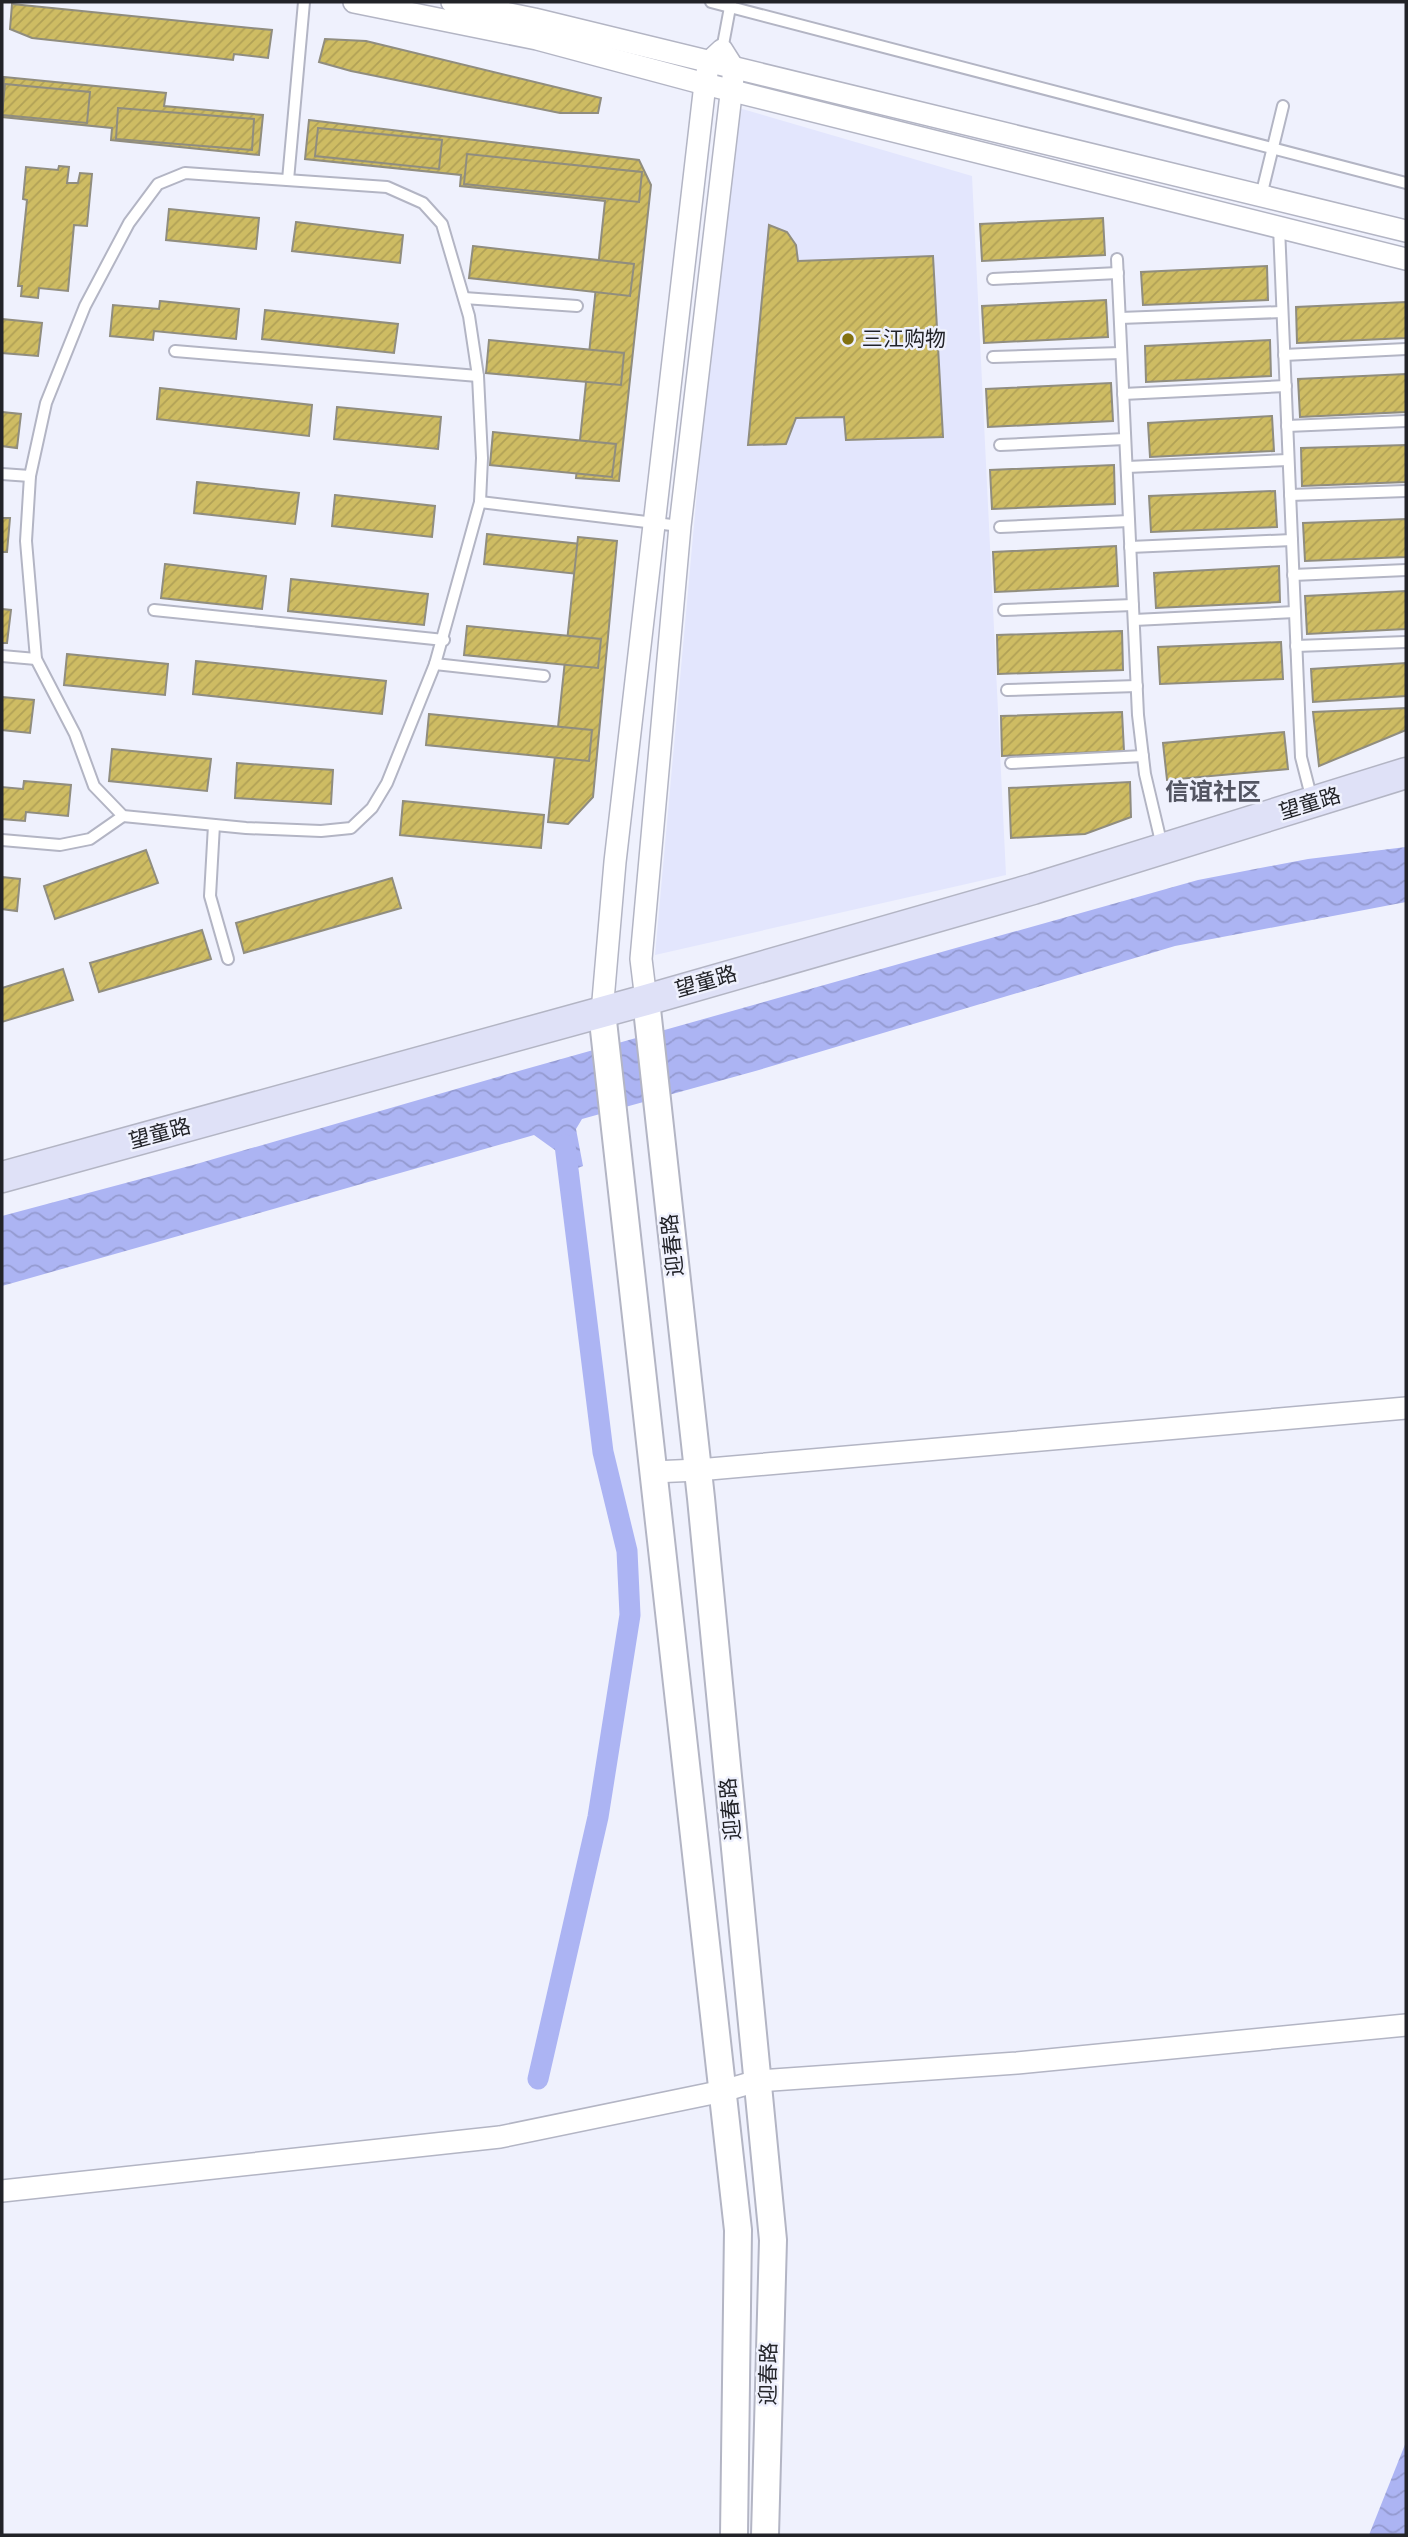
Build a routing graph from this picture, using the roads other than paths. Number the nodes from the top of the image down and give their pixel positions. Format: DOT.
graph roads {
  1 [pos="304,2"];
  2 [pos="354,2"];
  3 [pos="452,2"];
  4 [pos="711,2"];
  5 [pos="731,4"];
  6 [pos="715,56"];
  7 [pos="732,79"];
  8 [pos="705,84"];
  9 [pos="1283,106"];
  10 [pos="1272,148"];
  11 [pos="288,180"];
  12 [pos="1406,183"];
  13 [pos="1261,196"];
  14 [pos="1279,228"];
  15 [pos="1406,231"];
  16 [pos="1117,259"];
  17 [pos="1406,259"];
  18 [pos="1118,273"];
  19 [pos="993,279"];
  20 [pos="464,298"];
  21 [pos="577,306"];
  22 [pos="1282,312"];
  23 [pos="1120,317"];
  24 [pos="1406,349"];
  25 [pos="174,351"];
  26 [pos="1121,353"];
  27 [pos="1284,355"];
  28 [pos="993,357"];
  29 [pos="478,376"];
  30 [pos="1286,386"];
  31 [pos="1124,394"];
  32 [pos="1406,421"];
  33 [pos="1287,426"];
  34 [pos="1125,439"];
  35 [pos="1000,445"];
  36 [pos="1289,460"];
  37 [pos="1126,467"];
  38 [pos="2,474"];
  39 [pos="30,476"];
  40 [pos="1406,491"];
  41 [pos="1290,495"];
  42 [pos="480,502"];
  43 [pos="654,521"];
  44 [pos="1129,521"];
  45 [pos="680,526"];
  46 [pos="1000,527"];
  47 [pos="1292,540"];
  48 [pos="1130,547"];
  49 [pos="1406,570"];
  50 [pos="1293,575"];
  51 [pos="1133,605"];
  52 [pos="154,610"];
  53 [pos="1004,610"];
  54 [pos="1295,612"];
  55 [pos="1134,620"];
  56 [pos="444,640"];
  57 [pos="1406,642"];
  58 [pos="1296,646"];
  59 [pos="2,656"];
  60 [pos="36,659"];
  61 [pos="435,664"];
  62 [pos="544,676"];
  63 [pos="1136,686"];
  64 [pos="1007,690"];
  65 [pos="1143,756"];
  66 [pos="1011,763"];
  67 [pos="1406,774"];
  68 [pos="1312,803"];
  69 [pos="123,816"];
  70 [pos="214,825"];
  71 [pos="2,840"];
  72 [pos="1163,849"];
  73 [pos="228,958"];
  74 [pos="646,1000"];
  75 [pos="602,1012"];
  76 [pos="2,1177"];
  77 [pos="1406,1408"];
  78 [pos="698,1470"];
  79 [pos="653,1472"];
  80 [pos="1406,2025"];
  81 [pos="757,2081"];
  82 [pos="723,2091"];
  83 [pos="2,2191"];
  84 [pos="734,2535"];
  85 [pos="765,2535"];
  1 -- 11 [label="lane"];
  2 -- 8 [label="street"];
  3 -- 6 [label="street"];
  4 -- 5 [label="lane"];
  5 -- 6 [label="lane"];
  5 -- 10 [label="lane"];
  6 -- 7 [label="street"];
  6 -- 8 [label="street"];
  7 -- 8 [label="street"];
  7 -- 13 [label="street"];
  7 -- 14 [label="street"];
  7 -- 45 [label="street"];
  8 -- 43 [label="street"];
  9 -- 10 [label="lane"];
  10 -- 12 [label="lane"];
  10 -- 13 [label="lane"];
  11 -- 20 [label="lane"];
  11 -- 39 [label="lane"];
  13 -- 15 [label="street"];
  14 -- 17 [label="street"];
  14 -- 22 [label="lane"];
  16 -- 18 [label="lane"];
  18 -- 19 [label="lane"];
  18 -- 23 [label="lane"];
  20 -- 21 [label="lane"];
  20 -- 29 [label="lane"];
  22 -- 23 [label="lane"];
  22 -- 27 [label="lane"];
  23 -- 26 [label="lane"];
  24 -- 27 [label="lane"];
  25 -- 29 [label="lane"];
  26 -- 28 [label="lane"];
  26 -- 31 [label="lane"];
  27 -- 30 [label="lane"];
  29 -- 42 [label="lane"];
  30 -- 31 [label="lane"];
  30 -- 33 [label="lane"];
  31 -- 34 [label="lane"];
  32 -- 33 [label="lane"];
  33 -- 36 [label="lane"];
  34 -- 35 [label="lane"];
  34 -- 37 [label="lane"];
  36 -- 37 [label="lane"];
  36 -- 41 [label="lane"];
  37 -- 44 [label="lane"];
  38 -- 39 [label="lane"];
  39 -- 60 [label="lane"];
  40 -- 41 [label="lane"];
  41 -- 47 [label="lane"];
  42 -- 43 [label="lane"];
  42 -- 56 [label="lane"];
  43 -- 45 [label="lane"];
  43 -- 75 [label="street"];
  44 -- 46 [label="lane"];
  44 -- 48 [label="lane"];
  45 -- 74 [label="street"];
  47 -- 48 [label="lane"];
  47 -- 50 [label="lane"];
  48 -- 51 [label="lane"];
  49 -- 50 [label="lane"];
  50 -- 54 [label="lane"];
  51 -- 53 [label="lane"];
  51 -- 55 [label="lane"];
  52 -- 56 [label="lane"];
  54 -- 55 [label="lane"];
  54 -- 58 [label="lane"];
  55 -- 63 [label="lane"];
  56 -- 61 [label="lane"];
  57 -- 58 [label="lane"];
  58 -- 68 [label="lane"];
  59 -- 60 [label="lane"];
  60 -- 69 [label="lane"];
  61 -- 62 [label="lane"];
  61 -- 70 [label="lane"];
  63 -- 64 [label="lane"];
  63 -- 65 [label="lane"];
  65 -- 66 [label="lane"];
  65 -- 72 [label="lane"];
  67 -- 68 [label="main road, 望童路"];
  68 -- 72 [label="main road, 望童路"];
  69 -- 70 [label="lane"];
  69 -- 71 [label="lane"];
  70 -- 73 [label="lane"];
  72 -- 74 [label="main road, 望童路"];
  74 -- 75 [label="main road, 望童路"];
  74 -- 78 [label="street, 迎春路"];
  75 -- 76 [label="main road, 望童路"];
  75 -- 79 [label="street, 迎春路"];
  77 -- 78 [label="street"];
  78 -- 79 [label="street"];
  78 -- 81 [label="street, 迎春路"];
  79 -- 82 [label="street, 迎春路"];
  80 -- 81 [label="street"];
  81 -- 82 [label="street"];
  81 -- 85 [label="street, 迎春路"];
  82 -- 83 [label="street"];
  82 -- 84 [label="street, 迎春路"];
}
